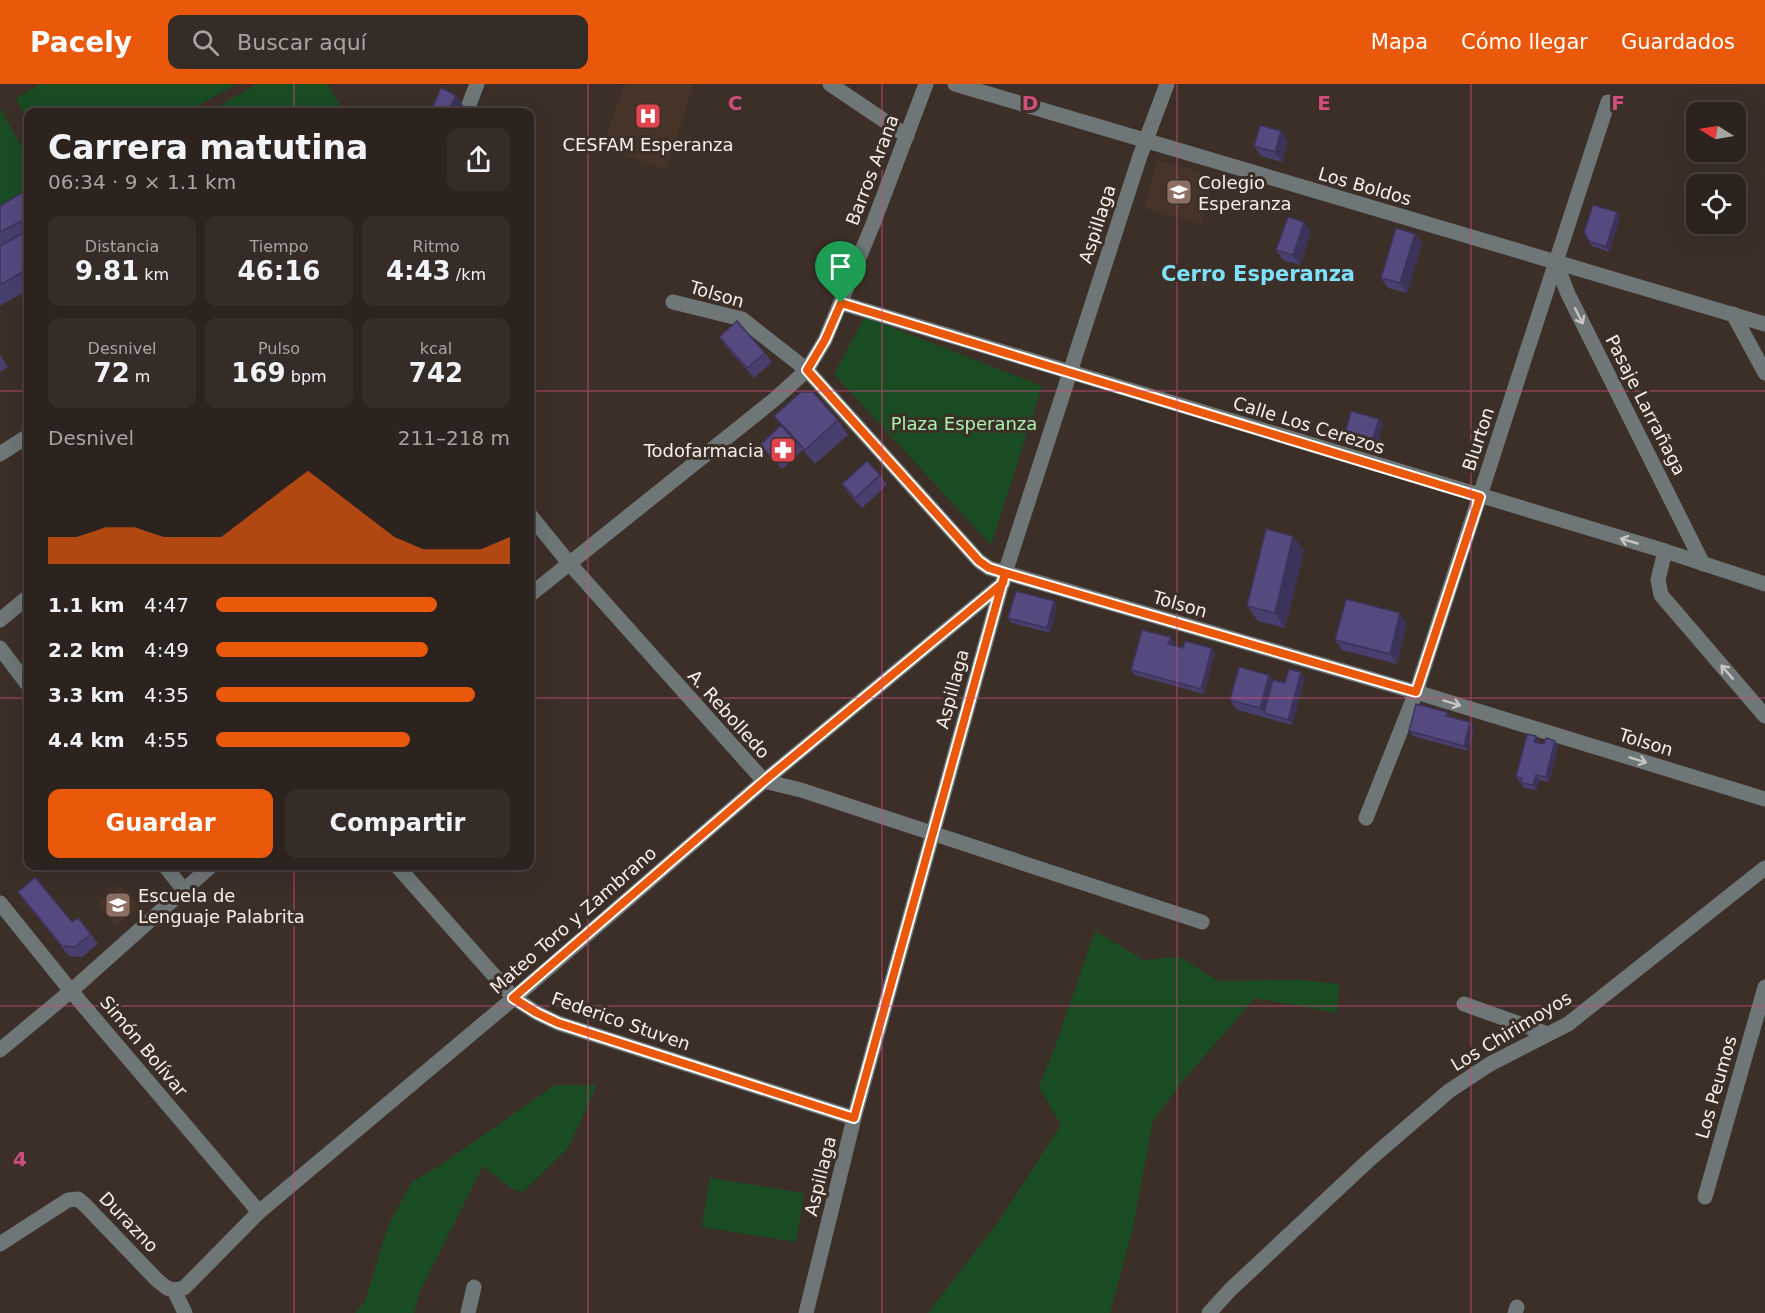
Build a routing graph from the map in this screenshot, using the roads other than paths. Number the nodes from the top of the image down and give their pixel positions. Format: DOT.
graph roads {
  1 [pos="477,84"];
  2 [pos="830,84"];
  3 [pos="926,84"];
  4 [pos="955,84"];
  5 [pos="1167,84"];
  6 [pos="1608,102"];
  7 [pos="468,107"];
  8 [pos="907,136"];
  9 [pos="1146,142"];
  10 [pos="1556,263"];
  11 [pos="673,302"];
  12 [pos="841,303"];
  13 [pos="1733,314"];
  14 [pos="1765,324"];
  15 [pos="807,370"];
  16 [pos="1070,373"];
  17 [pos="1765,373"];
  18 [pos="24,439"];
  19 [pos="0,454"];
  20 [pos="1480,497"];
  21 [pos="534,519"];
  22 [pos="1665,552"];
  23 [pos="569,563"];
  24 [pos="1703,564"];
  25 [pos="1004,578"];
  26 [pos="1765,584"];
  27 [pos="534,592"];
  28 [pos="24,600"];
  29 [pos="0,620"];
  30 [pos="0,648"];
  31 [pos="24,681"];
  32 [pos="1416,692"];
  33 [pos="1765,716"];
  34 [pos="764,781"];
  35 [pos="1765,799"];
  36 [pos="1366,818"];
  37 [pos="932,835"];
  38 [pos="1765,868"];
  39 [pos="168,870"];
  40 [pos="206,870"];
  41 [pos="401,870"];
  42 [pos="183,889"];
  43 [pos="0,903"];
  44 [pos="1202,922"];
  45 [pos="1765,987"];
  46 [pos="71,991"];
  47 [pos="513,998"];
  48 [pos="1464,1004"];
  49 [pos="1548,1034"];
  50 [pos="0,1050"];
  51 [pos="854,1118"];
  52 [pos="1705,1197"];
  53 [pos="260,1212"];
  54 [pos="0,1244"];
  55 [pos="474,1287"];
  56 [pos="174,1290"];
  57 [pos="185,1313"];
  58 [pos="468,1313"];
  59 [pos="806,1313"];
  60 [pos="1209,1313"];
  1 -- 7 [label="street"];
  2 -- 8 [label="street"];
  3 -- 8 [label="street, Barros Arana"];
  4 -- 9 [label="street, Los Boldos"];
  5 -- 9 [label="street, Aspillaga"];
  6 -- 10 [label="street, Blurton"];
  8 -- 12 [label="street, Barros Arana"];
  9 -- 10 [label="street, Los Boldos"];
  9 -- 16 [label="street, Aspillaga"];
  10 -- 13 [label="street, Los Boldos"];
  10 -- 20 [label="street, Blurton"];
  10 -- 24 [label="street, Pasaje Larrañaga, one-way"];
  11 -- 15 [label="street, Tolson"];
  12 -- 15 [label="street, Barros Arana"];
  12 -- 16 [label="street, Calle Los Cerezos"];
  13 -- 14 [label="street, Los Boldos"];
  13 -- 17 [label="street"];
  15 -- 23 [label="street, Barros Arana"];
  15 -- 25 [label="street, Tolson"];
  16 -- 20 [label="street, Calle Los Cerezos"];
  16 -- 25 [label="street, Aspillaga"];
  18 -- 19 [label="street"];
  22 -- 20 [label="street, Calle Los Cerezos, one-way"];
  20 -- 32 [label="street, Blurton"];
  21 -- 23 [label="street, A. Rebolledo"];
  22 -- 24 [label="street, Calle Los Cerezos"];
  33 -- 22 [label="street, one-way"];
  23 -- 27 [label="street, Barros Arana"];
  23 -- 34 [label="street, A. Rebolledo"];
  24 -- 26 [label="street, Calle Los Cerezos"];
  25 -- 32 [label="street, Tolson"];
  25 -- 34 [label="street, Mateo Toro y Zambrano"];
  25 -- 37 [label="street, Aspillaga"];
  28 -- 29 [label="street"];
  30 -- 31 [label="street"];
  32 -- 35 [label="street, Tolson, one-way"];
  32 -- 36 [label="street, Blurton"];
  34 -- 37 [label="street, A. Rebolledo"];
  34 -- 47 [label="street, Mateo Toro y Zambrano"];
  37 -- 44 [label="street, A. Rebolledo"];
  37 -- 51 [label="street, Aspillaga"];
  38 -- 49 [label="street, Los Chirimoyos"];
  39 -- 42 [label="street"];
  40 -- 42 [label="street"];
  41 -- 47 [label="street, Federico Stuven"];
  42 -- 46 [label="street"];
  43 -- 46 [label="street, Simón Bolívar"];
  45 -- 52 [label="street, Los Peumos"];
  46 -- 50 [label="street"];
  46 -- 53 [label="street, Simón Bolívar"];
  47 -- 51 [label="street, Federico Stuven"];
  47 -- 53 [label="street, Mateo Toro y Zambrano"];
  48 -- 49 [label="street"];
  49 -- 60 [label="street, Los Chirimoyos"];
  51 -- 59 [label="street, Aspillaga"];
  53 -- 56 [label="street, Mateo Toro y Zambrano"];
  54 -- 56 [label="street, Durazno"];
  55 -- 58 [label="street"];
  56 -- 57 [label="street, Durazno"];
}
